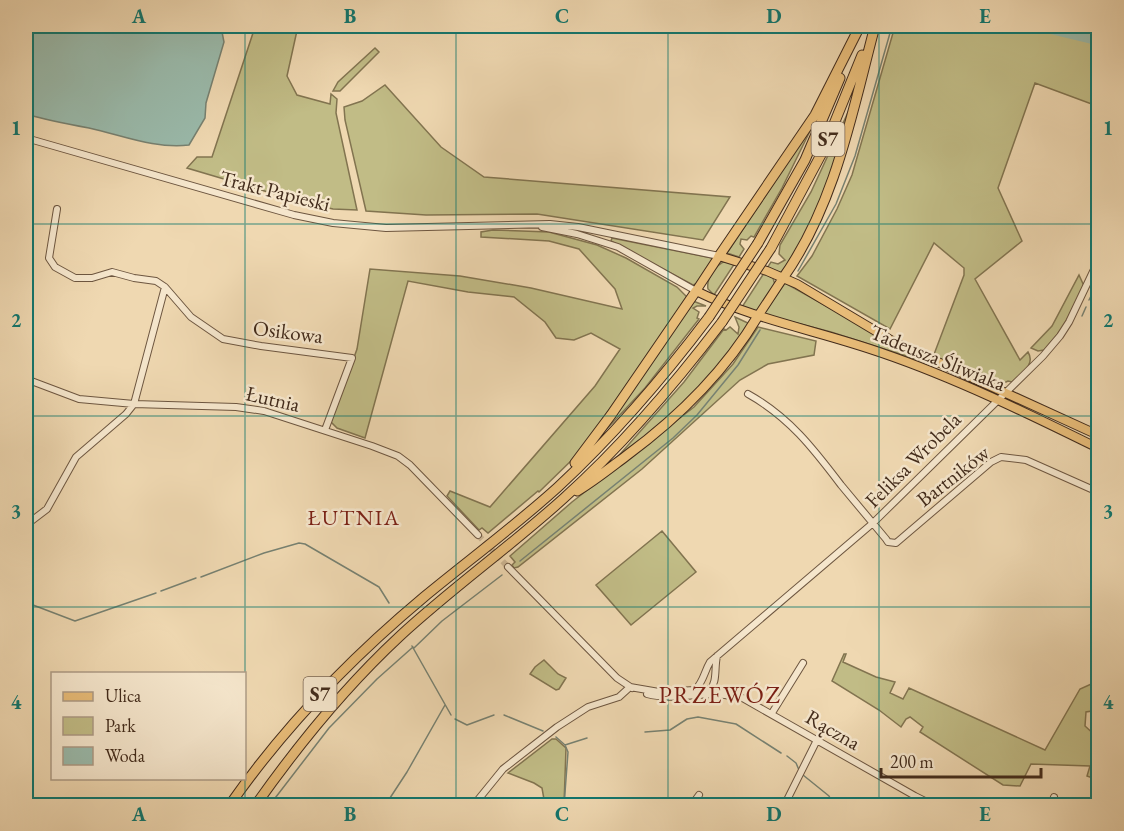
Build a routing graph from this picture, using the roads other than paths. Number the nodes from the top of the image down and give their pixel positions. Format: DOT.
graph roads {
  1 [pos="874,26"];
  2 [pos="858,29"];
  3 [pos="26,138"];
  4 [pos="57,208"];
  5 [pos="524,224"];
  6 [pos="719,256"];
  7 [pos="1098,261"];
  8 [pos="783,278"];
  9 [pos="165,287"];
  10 [pos="696,291"];
  11 [pos="758,316"];
  12 [pos="26,379"];
  13 [pos="1004,393"];
  14 [pos="748,394"];
  15 [pos="996,401"];
  16 [pos="134,404"];
  17 [pos="325,430"];
  18 [pos="1098,435"];
  19 [pos="1098,448"];
  20 [pos="556,488"];
  21 [pos="1098,492"];
  22 [pos="564,498"];
  23 [pos="873,523"];
  24 [pos="26,525"];
  25 [pos="478,535"];
  26 [pos="508,567"];
  27 [pos="718,656"];
  28 [pos="803,663"];
  29 [pos="706,676"];
  30 [pos="716,678"];
  31 [pos="630,687"];
  32 [pos="695,690"];
  33 [pos="730,691"];
  34 [pos="714,692"];
  35 [pos="747,699"];
  36 [pos="772,713"];
  37 [pos="817,740"];
  38 [pos="699,795"];
  39 [pos="1054,797"];
  40 [pos="229,806"];
  41 [pos="255,806"];
  42 [pos="473,806"];
  43 [pos="691,806"];
  44 [pos="784,806"];
  45 [pos="935,806"];
  46 [pos="1051,806"];
  1 -- 8 [label="highway"];
  1 -- 22 [label="highway, S7, bridge"];
  2 -- 6 [label="highway"];
  2 -- 20 [label="highway, S7, bridge"];
  3 -- 5 [label="street, Trakt Papieski"];
  4 -- 9 [label="street"];
  5 -- 6 [label="street, Trakt Papieski"];
  5 -- 10 [label="street, Trakt Papieski"];
  6 -- 8 [label="main road, Tadeusza Śliwiaka"];
  6 -- 10 [label="main road"];
  7 -- 13 [label="street, Feliksa Wrobela"];
  8 -- 11 [label="main road"];
  8 -- 13 [label="main road, Tadeusza Śliwiaka"];
  9 -- 16 [label="street"];
  9 -- 17 [label="street, Osikowa"];
  10 -- 11 [label="main road, Tadeusza Śliwiaka"];
  10 -- 20 [label="highway"];
  11 -- 15 [label="main road, Tadeusza Śliwiaka"];
  11 -- 22 [label="highway"];
  12 -- 16 [label="street, Łutnia"];
  13 -- 15 [label="street, Feliksa Wrobela"];
  13 -- 18 [label="main road, Tadeusza Śliwiaka"];
  14 -- 23 [label="street"];
  15 -- 19 [label="main road, Tadeusza Śliwiaka"];
  15 -- 23 [label="street, Feliksa Wrobela"];
  16 -- 17 [label="street, Łutnia"];
  16 -- 24 [label="street"];
  17 -- 25 [label="street, Łutnia"];
  20 -- 40 [label="highway, S7"];
  21 -- 23 [label="street, Bartników"];
  22 -- 41 [label="highway, S7"];
  23 -- 27 [label="street, Feliksa Wrobela"];
  26 -- 31 [label="street"];
  27 -- 29 [label="street, Feliksa Wrobela"];
  27 -- 30 [label="street"];
  28 -- 36 [label="street"];
  29 -- 32 [label="street, Feliksa Wrobela"];
  29 -- 34 [label="street"];
  30 -- 33 [label="street"];
  30 -- 34 [label="street"];
  31 -- 32 [label="street"];
  31 -- 34 [label="street"];
  31 -- 42 [label="street"];
  32 -- 34 [label="street"];
  33 -- 34 [label="street, Rączna"];
  33 -- 35 [label="street, Rączna"];
  34 -- 35 [label="street, Rączna"];
  35 -- 36 [label="street, Rączna"];
  36 -- 37 [label="street, Rączna"];
  37 -- 44 [label="street"];
  37 -- 45 [label="street, Rączna"];
  38 -- 43 [label="street"];
  39 -- 46 [label="street"];
}
